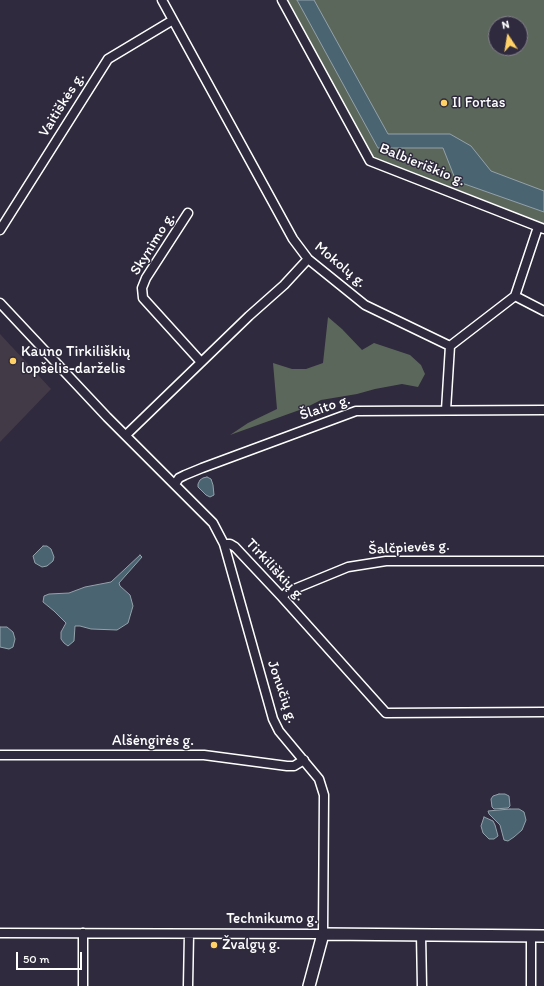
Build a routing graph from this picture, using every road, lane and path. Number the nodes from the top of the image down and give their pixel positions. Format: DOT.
graph roads {
  1 [pos="162,0"];
  2 [pos="282,0"];
  3 [pos="173,20"];
  4 [pos="188,213"];
  5 [pos="541,228"];
  6 [pos="0,230"];
  7 [pos="308,259"];
  8 [pos="515,296"];
  9 [pos="0,303"];
  10 [pos="544,311"];
  11 [pos="450,346"];
  12 [pos="201,362"];
  13 [pos="446,410"];
  14 [pos="544,410"];
  15 [pos="126,435"];
  16 [pos="175,484"];
  17 [pos="224,544"];
  18 [pos="544,561"];
  19 [pos="282,597"];
  20 [pos="544,712"];
  21 [pos="0,755"];
  22 [pos="304,760"];
  23 [pos="0,932"];
  24 [pos="83,933"];
  25 [pos="189,934"];
  26 [pos="323,934"];
  27 [pos="421,934"];
  28 [pos="531,935"];
  29 [pos="544,936"];
  30 [pos="83,986"];
  31 [pos="188,986"];
  32 [pos="309,986"];
  33 [pos="422,986"];
  34 [pos="531,986"];
  1 -- 3 [label="street, Mokolų g."];
  2 -- 5 [label="street, Balbieriškio g."];
  3 -- 6 [label="street, Vaitiškės g."];
  3 -- 7 [label="street, Mokolų g."];
  4 -- 12 [label="street, Skynimo g."];
  5 -- 8 [label="street"];
  7 -- 11 [label="street, Mokolų g."];
  7 -- 12 [label="street"];
  8 -- 10 [label="street"];
  8 -- 11 [label="street"];
  9 -- 15 [label="street, Tirkiliškių g."];
  11 -- 13 [label="street"];
  12 -- 15 [label="street"];
  13 -- 14 [label="street, Šlaito g."];
  13 -- 16 [label="street, Šlaito g."];
  15 -- 16 [label="street, Tirkiliškių g."];
  16 -- 17 [label="street, Tirkiliškių g."];
  17 -- 19 [label="street, Tirkiliškių g."];
  17 -- 22 [label="street, Jonučių g."];
  18 -- 19 [label="street, Šalčpievės g."];
  19 -- 20 [label="street, Tirkiliškių g."];
  21 -- 22 [label="street, Alšėngirės g."];
  22 -- 26 [label="street, Jonučių g."];
  23 -- 24 [label="street, Technikumo g."];
  24 -- 25 [label="street, Technikumo g."];
  24 -- 30 [label="street"];
  25 -- 26 [label="street, Technikumo g."];
  25 -- 31 [label="street"];
  26 -- 27 [label="street, Technikumo g."];
  26 -- 32 [label="street"];
  27 -- 28 [label="street, Technikumo g."];
  27 -- 33 [label="street"];
  28 -- 29 [label="street, Technikumo g."];
  28 -- 34 [label="street"];
}
